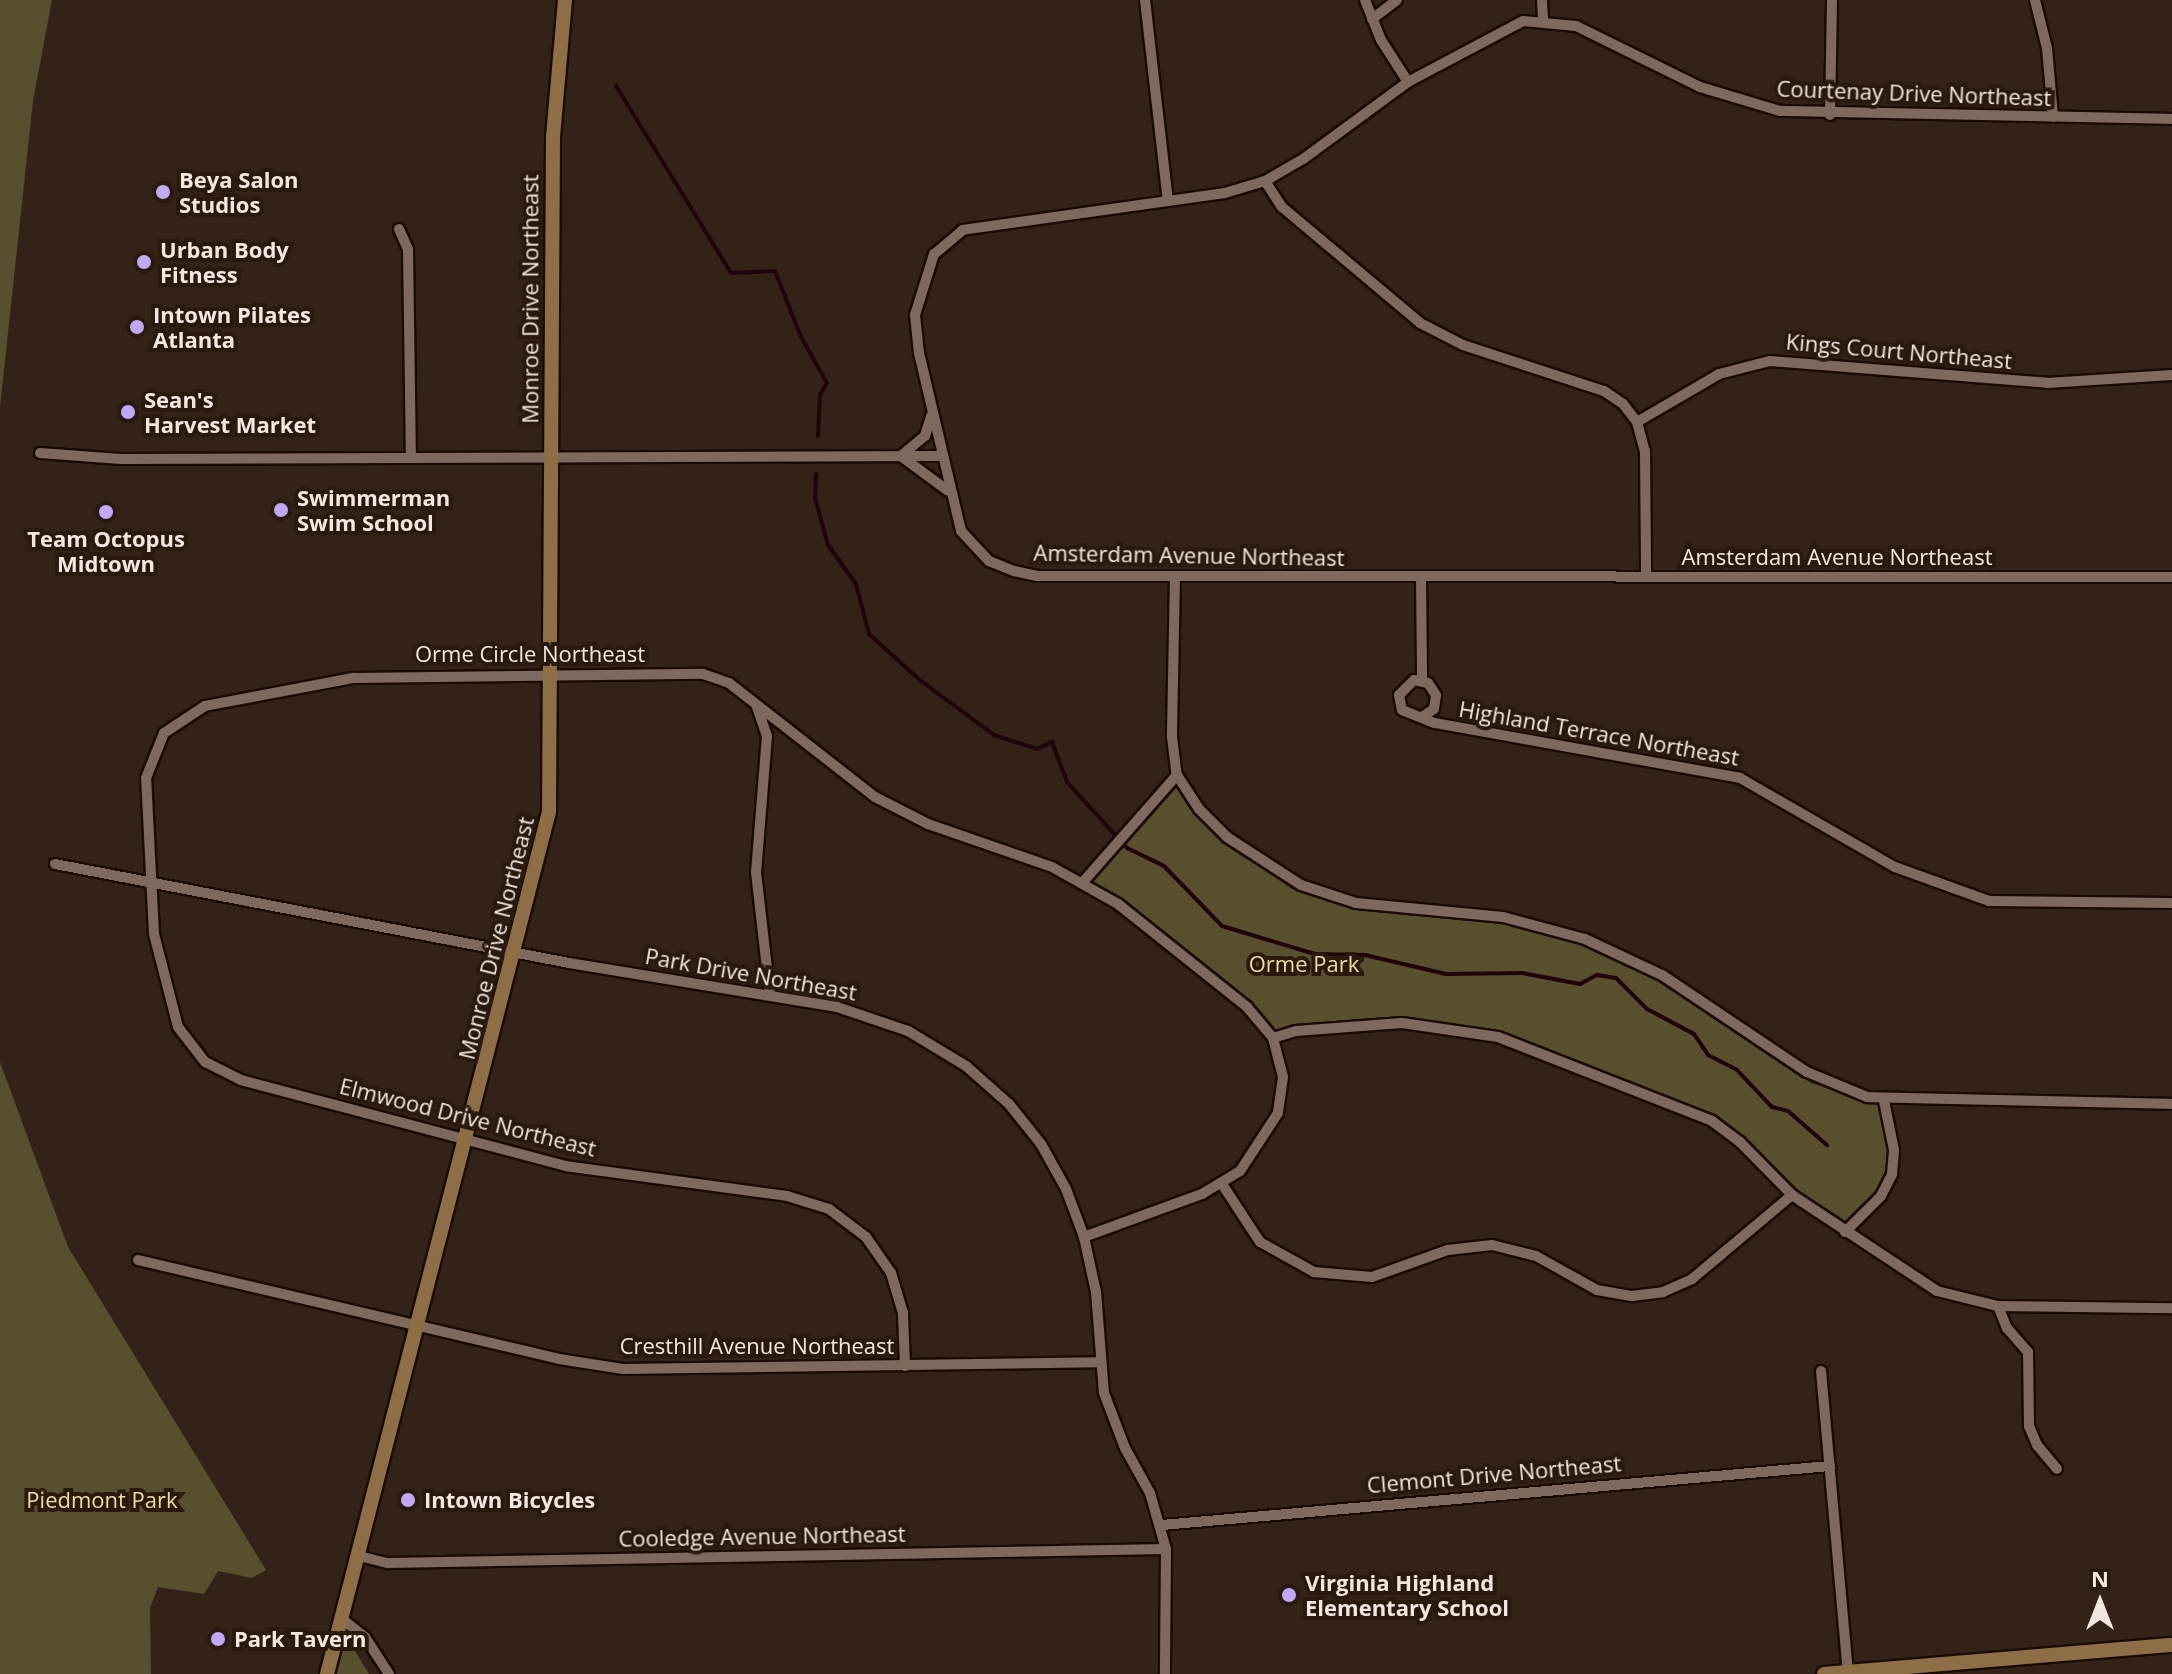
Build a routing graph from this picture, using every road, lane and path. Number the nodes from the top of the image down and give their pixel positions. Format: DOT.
graph roads {
  1 [pos="565,0"];
  2 [pos="1145,0"];
  3 [pos="1365,0"];
  4 [pos="1397,0"];
  5 [pos="1542,0"];
  6 [pos="1832,0"];
  7 [pos="2035,0"];
  8 [pos="1372,19"];
  9 [pos="1543,19"];
  10 [pos="1408,82"];
  11 [pos="1830,115"];
  12 [pos="2053,117"];
  13 [pos="2172,119"];
  14 [pos="1265,181"];
  15 [pos="1168,201"];
  16 [pos="399,229"];
  17 [pos="2172,375"];
  18 [pos="932,413"];
  19 [pos="1637,422"];
  20 [pos="40,453"];
  21 [pos="411,456"];
  22 [pos="900,456"];
  23 [pos="941,456"];
  24 [pos="551,457"];
  25 [pos="948,491"];
  26 [pos="1175,576"];
  27 [pos="1421,577"];
  28 [pos="1646,577"];
  29 [pos="2172,577"];
  30 [pos="550,672"];
  31 [pos="1422,680"];
  32 [pos="755,702"];
  33 [pos="1422,717"];
  34 [pos="1177,775"];
  35 [pos="55,864"];
  36 [pos="148,882"];
  37 [pos="1083,882"];
  38 [pos="2172,903"];
  39 [pos="516,953"];
  40 [pos="770,995"];
  41 [pos="1273,1038"];
  42 [pos="1884,1101"];
  43 [pos="2172,1104"];
  44 [pos="469,1141"];
  45 [pos="1222,1184"];
  46 [pos="1792,1195"];
  47 [pos="1845,1232"];
  48 [pos="1084,1237"];
  49 [pos="138,1260"];
  50 [pos="1998,1306"];
  51 [pos="2172,1308"];
  52 [pos="420,1324"];
  53 [pos="1099,1362"];
  54 [pos="905,1366"];
  55 [pos="1821,1371"];
  56 [pos="1830,1466"];
  57 [pos="2057,1469"];
  58 [pos="1162,1525"];
  59 [pos="1166,1549"];
  60 [pos="359,1556"];
  61 [pos="342,1619"];
  62 [pos="2172,1645"];
  63 [pos="1955,1669"];
  64 [pos="1848,1672"];
  65 [pos="327,1674"];
  66 [pos="389,1674"];
  67 [pos="1165,1674"];
  68 [pos="1824,1674"];
  1 -- 24 [label="main road, Monroe Drive Northeast"];
  2 -- 15 [label="street"];
  3 -- 8 [label="street"];
  4 -- 8 [label="street"];
  5 -- 9 [label="street"];
  6 -- 11 [label="street"];
  7 -- 12 [label="street"];
  8 -- 10 [label="street"];
  9 -- 10 [label="street, Courtenay Drive Northeast"];
  9 -- 11 [label="street, Courtenay Drive Northeast"];
  10 -- 14 [label="street, Courtenay Drive Northeast"];
  11 -- 12 [label="street, Courtenay Drive Northeast"];
  12 -- 13 [label="street, Courtenay Drive Northeast"];
  14 -- 15 [label="street, Courtenay Drive Northeast"];
  14 -- 19 [label="street"];
  15 -- 18 [label="street, Courtenay Drive Northeast"];
  16 -- 21 [label="street"];
  17 -- 19 [label="street, Kings Court Northeast"];
  18 -- 22 [label="street"];
  18 -- 23 [label="street, Courtenay Drive Northeast"];
  19 -- 28 [label="street"];
  20 -- 21 [label="street"];
  21 -- 24 [label="street"];
  22 -- 23 [label="street"];
  22 -- 24 [label="street"];
  22 -- 25 [label="street"];
  23 -- 25 [label="street, Amsterdam Avenue Northeast"];
  24 -- 30 [label="main road, Monroe Drive Northeast"];
  25 -- 26 [label="street, Amsterdam Avenue Northeast"];
  26 -- 27 [label="street, Amsterdam Avenue Northeast"];
  26 -- 34 [label="street"];
  27 -- 28 [label="street, Amsterdam Avenue Northeast"];
  27 -- 31 [label="street, Highland Terrace Northeast"];
  28 -- 29 [label="street, Amsterdam Avenue Northeast"];
  30 -- 32 [label="street, Orme Circle Northeast"];
  30 -- 36 [label="street, Orme Circle Northeast"];
  30 -- 39 [label="main road, Monroe Drive Northeast"];
  31 -- 33 [label="street, Highland Terrace Northeast"];
  31 -- 33 [label="street"];
  32 -- 37 [label="street, Orme Circle Northeast"];
  32 -- 40 [label="street"];
  33 -- 38 [label="street, Highland Terrace Northeast"];
  34 -- 37 [label="street"];
  34 -- 42 [label="street"];
  35 -- 36 [label="street, Park Drive Northeast"];
  36 -- 39 [label="street, Park Drive Northeast"];
  36 -- 44 [label="street, Elmwood Drive Northeast"];
  37 -- 41 [label="street, Orme Circle Northeast"];
  39 -- 40 [label="street, Park Drive Northeast"];
  39 -- 44 [label="main road, Monroe Drive Northeast"];
  40 -- 48 [label="street, Park Drive Northeast"];
  41 -- 45 [label="street"];
  41 -- 46 [label="street"];
  42 -- 43 [label="street"];
  42 -- 47 [label="street"];
  44 -- 52 [label="main road, Monroe Drive Northeast"];
  44 -- 54 [label="street, Elmwood Drive Northeast"];
  45 -- 46 [label="street"];
  45 -- 48 [label="street"];
  46 -- 47 [label="street"];
  47 -- 50 [label="street"];
  48 -- 53 [label="street, Park Drive Northeast"];
  49 -- 52 [label="street, Cresthill Avenue Northeast"];
  50 -- 51 [label="street"];
  50 -- 57 [label="street"];
  52 -- 54 [label="street, Cresthill Avenue Northeast"];
  52 -- 60 [label="main road, Monroe Drive Northeast"];
  53 -- 54 [label="street, Cresthill Avenue Northeast"];
  53 -- 58 [label="street, Park Drive Northeast"];
  55 -- 56 [label="street"];
  56 -- 58 [label="street, Clemont Drive Northeast"];
  56 -- 64 [label="street"];
  58 -- 59 [label="street, Park Drive Northeast"];
  59 -- 60 [label="street, Cooledge Avenue Northeast"];
  59 -- 67 [label="street, Park Drive Northeast"];
  60 -- 61 [label="main road, Monroe Drive Northeast"];
  61 -- 65 [label="main road, Monroe Drive Northeast"];
  61 -- 66 [label="street"];
  62 -- 63 [label="main road"];
  63 -- 64 [label="main road"];
  64 -- 68 [label="main road"];
}
